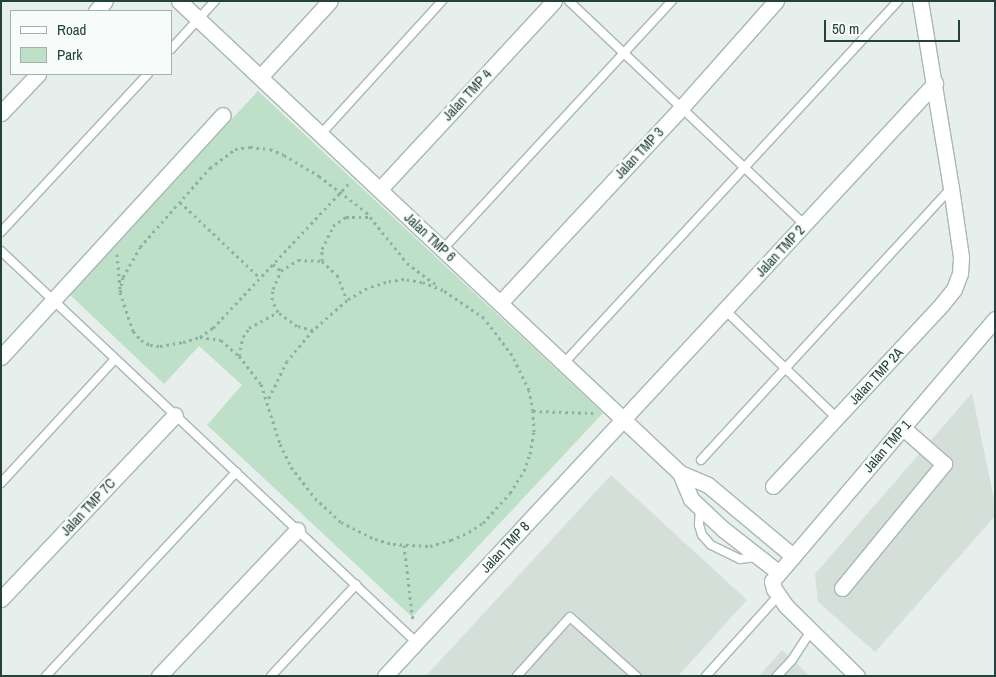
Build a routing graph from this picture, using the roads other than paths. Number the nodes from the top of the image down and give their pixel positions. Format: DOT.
graph roads {
  1 [pos="179,1"];
  2 [pos="215,1"];
  3 [pos="330,1"];
  4 [pos="442,1"];
  5 [pos="554,1"];
  6 [pos="569,1"];
  7 [pos="672,1"];
  8 [pos="776,1"];
  9 [pos="898,1"];
  10 [pos="920,1"];
  11 [pos="198,20"];
  12 [pos="172,48"];
  13 [pos="624,53"];
  14 [pos="37,75"];
  15 [pos="147,75"];
  16 [pos="260,77"];
  17 [pos="935,84"];
  18 [pos="681,108"];
  19 [pos="1,113"];
  20 [pos="223,115"];
  21 [pos="321,134"];
  22 [pos="744,167"];
  23 [pos="951,188"];
  24 [pos="380,189"];
  25 [pos="804,224"];
  26 [pos="1,232"];
  27 [pos="443,249"];
  28 [pos="1,252"];
  29 [pos="54,301"];
  30 [pos="500,303"];
  31 [pos="725,310"];
  32 [pos="995,320"];
  33 [pos="1,357"];
  34 [pos="115,359"];
  35 [pos="564,363"];
  36 [pos="785,369"];
  37 [pos="175,415"];
  38 [pos="620,415"];
  39 [pos="836,418"];
  40 [pos="903,428"];
  41 [pos="701,460"];
  42 [pos="236,472"];
  43 [pos="680,473"];
  44 [pos="1,483"];
  45 [pos="773,486"];
  46 [pos="297,530"];
  47 [pos="793,556"];
  48 [pos="778,572"];
  49 [pos="356,585"];
  50 [pos="842,588"];
  51 [pos="778,596"];
  52 [pos="1,599"];
  53 [pos="811,630"];
  54 [pos="416,642"];
  55 [pos="46,676"];
  56 [pos="159,676"];
  57 [pos="271,676"];
  58 [pos="386,676"];
  59 [pos="517,676"];
  60 [pos="636,676"];
  61 [pos="706,676"];
  62 [pos="778,676"];
  63 [pos="857,676"];
  1 -- 11 [label="street, Jalan TMP 6"];
  2 -- 11 [label="lane"];
  3 -- 16 [label="street"];
  4 -- 21 [label="lane"];
  5 -- 24 [label="street, Jalan TMP 4"];
  6 -- 13 [label="lane"];
  7 -- 13 [label="lane"];
  8 -- 18 [label="street, Jalan TMP 3"];
  9 -- 22 [label="lane"];
  10 -- 17 [label="street, Jalan TMP 2A"];
  11 -- 12 [label="lane"];
  11 -- 16 [label="street, Jalan TMP 6"];
  13 -- 18 [label="lane"];
  13 -- 27 [label="lane"];
  14 -- 19 [label="street"];
  15 -- 26 [label="lane"];
  16 -- 21 [label="street, Jalan TMP 6"];
  17 -- 23 [label="street, Jalan TMP 2A"];
  17 -- 25 [label="street, Jalan TMP 2"];
  18 -- 22 [label="lane"];
  18 -- 30 [label="street, Jalan TMP 3"];
  20 -- 29 [label="street"];
  21 -- 24 [label="street, Jalan TMP 6"];
  22 -- 25 [label="lane"];
  22 -- 35 [label="lane"];
  23 -- 36 [label="lane"];
  23 -- 39 [label="street, Jalan TMP 2A"];
  24 -- 27 [label="street, Jalan TMP 6"];
  25 -- 31 [label="street, Jalan TMP 2"];
  27 -- 30 [label="street, Jalan TMP 6"];
  28 -- 29 [label="lane"];
  29 -- 33 [label="street"];
  29 -- 34 [label="lane"];
  30 -- 35 [label="street, Jalan TMP 6"];
  31 -- 36 [label="lane"];
  31 -- 38 [label="street, Jalan TMP 2"];
  32 -- 40 [label="street, Jalan TMP 1"];
  34 -- 37 [label="lane"];
  34 -- 44 [label="lane"];
  35 -- 38 [label="street, Jalan TMP 6"];
  36 -- 39 [label="lane"];
  36 -- 41 [label="lane"];
  37 -- 42 [label="lane"];
  37 -- 52 [label="street, Jalan TMP 7C"];
  38 -- 43 [label="street, Jalan TMP 6"];
  38 -- 54 [label="street, Jalan TMP 8"];
  39 -- 45 [label="street, Jalan TMP 2A"];
  40 -- 47 [label="street, Jalan TMP 1"];
  40 -- 50 [label="street"];
  42 -- 46 [label="lane"];
  42 -- 55 [label="lane"];
  43 -- 47 [label="street, Jalan TMP 6"];
  43 -- 48 [label="street, Jalan TMP 6"];
  46 -- 49 [label="lane"];
  46 -- 56 [label="street"];
  47 -- 48 [label="street, Jalan TMP 1"];
  48 -- 51 [label="street"];
  49 -- 54 [label="lane"];
  49 -- 57 [label="lane"];
  51 -- 53 [label="street"];
  51 -- 61 [label="lane"];
  53 -- 62 [label="lane"];
  53 -- 63 [label="street"];
  54 -- 58 [label="street, Jalan TMP 8"];
  59 -- 60 [label="lane"];
}
